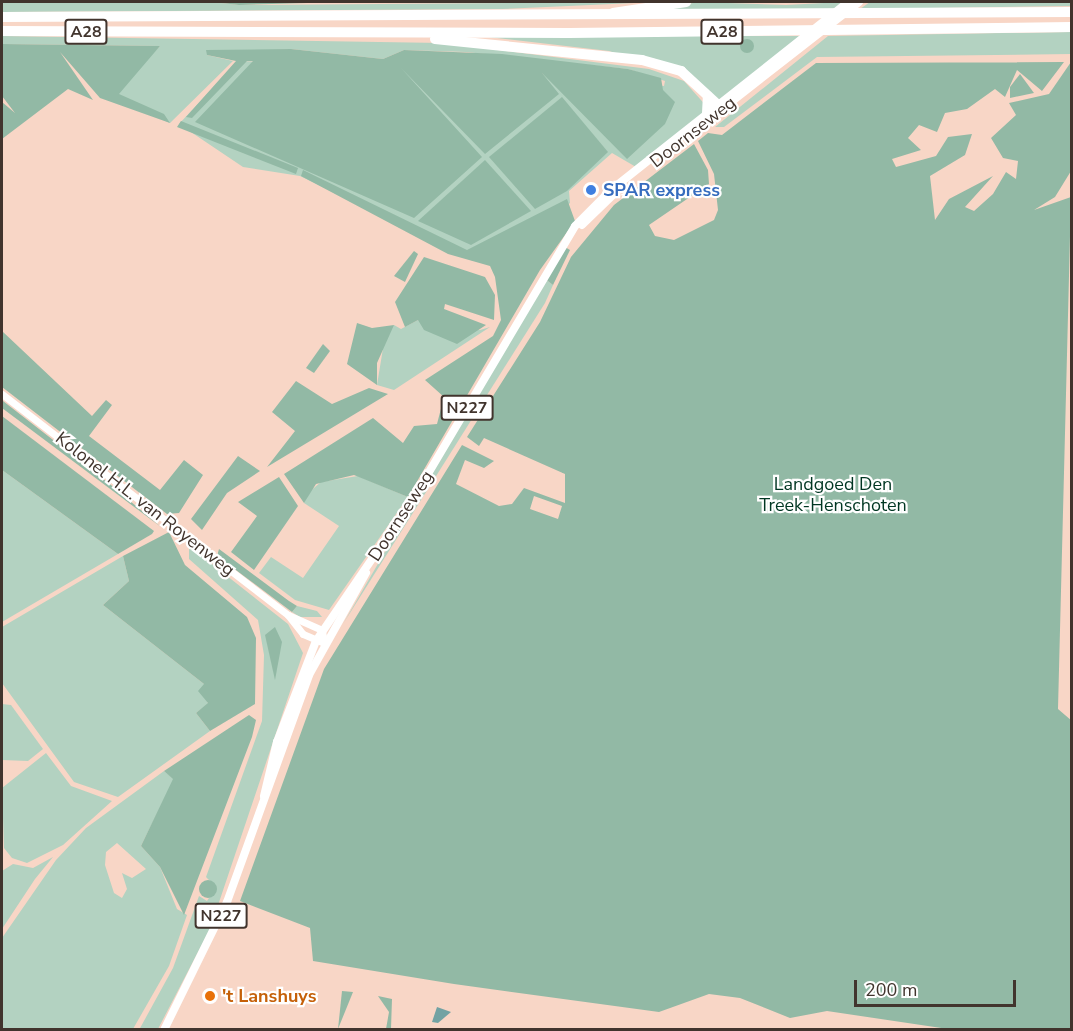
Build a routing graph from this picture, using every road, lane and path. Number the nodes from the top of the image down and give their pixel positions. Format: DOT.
graph roads {
  1 [pos="686,2"];
  2 [pos="848,2"];
  3 [pos="859,2"];
  4 [pos="1071,12"];
  5 [pos="2,17"];
  6 [pos="593,18"];
  7 [pos="1071,27"];
  8 [pos="2,31"];
  9 [pos="372,33"];
  10 [pos="708,96"];
  11 [pos="723,105"];
  12 [pos="707,113"];
  13 [pos="542,277"];
  14 [pos="2,393"];
  15 [pos="368,567"];
  16 [pos="288,615"];
  17 [pos="322,630"];
  18 [pos="320,642"];
  19 [pos="164,1029"];
  1 -- 6 [label="highway, A28"];
  2 -- 11 [label="main road, Doornseweg / N227"];
  3 -- 11 [label="main road, Doornseweg / N227"];
  4 -- 6 [label="highway, A28"];
  5 -- 6 [label="highway, A28"];
  7 -- 9 [label="highway, A28"];
  8 -- 9 [label="highway, A28"];
  9 -- 10 [label="highway, A28"];
  10 -- 11 [label="highway, A28"];
  10 -- 12 [label="highway"];
  11 -- 12 [label="main road, Doornseweg / N227"];
  11 -- 13 [label="main road, Doornseweg / N227"];
  12 -- 13 [label="main road, Doornseweg / N227"];
  13 -- 15 [label="main road, Doornseweg / N227"];
  14 -- 16 [label="street, Kolonel H.L. van Royenweg"];
  15 -- 17 [label="main road, Doornseweg / N227"];
  15 -- 18 [label="main road, Doornseweg / N227"];
  16 -- 17 [label="street, Kolonel H.L. van Royenweg"];
  16 -- 18 [label="street, Kolonel H.L. van Royenweg"];
  17 -- 18 [label="main road, Doornseweg / N227"];
  18 -- 19 [label="main road, Doornseweg / N227"];
}
